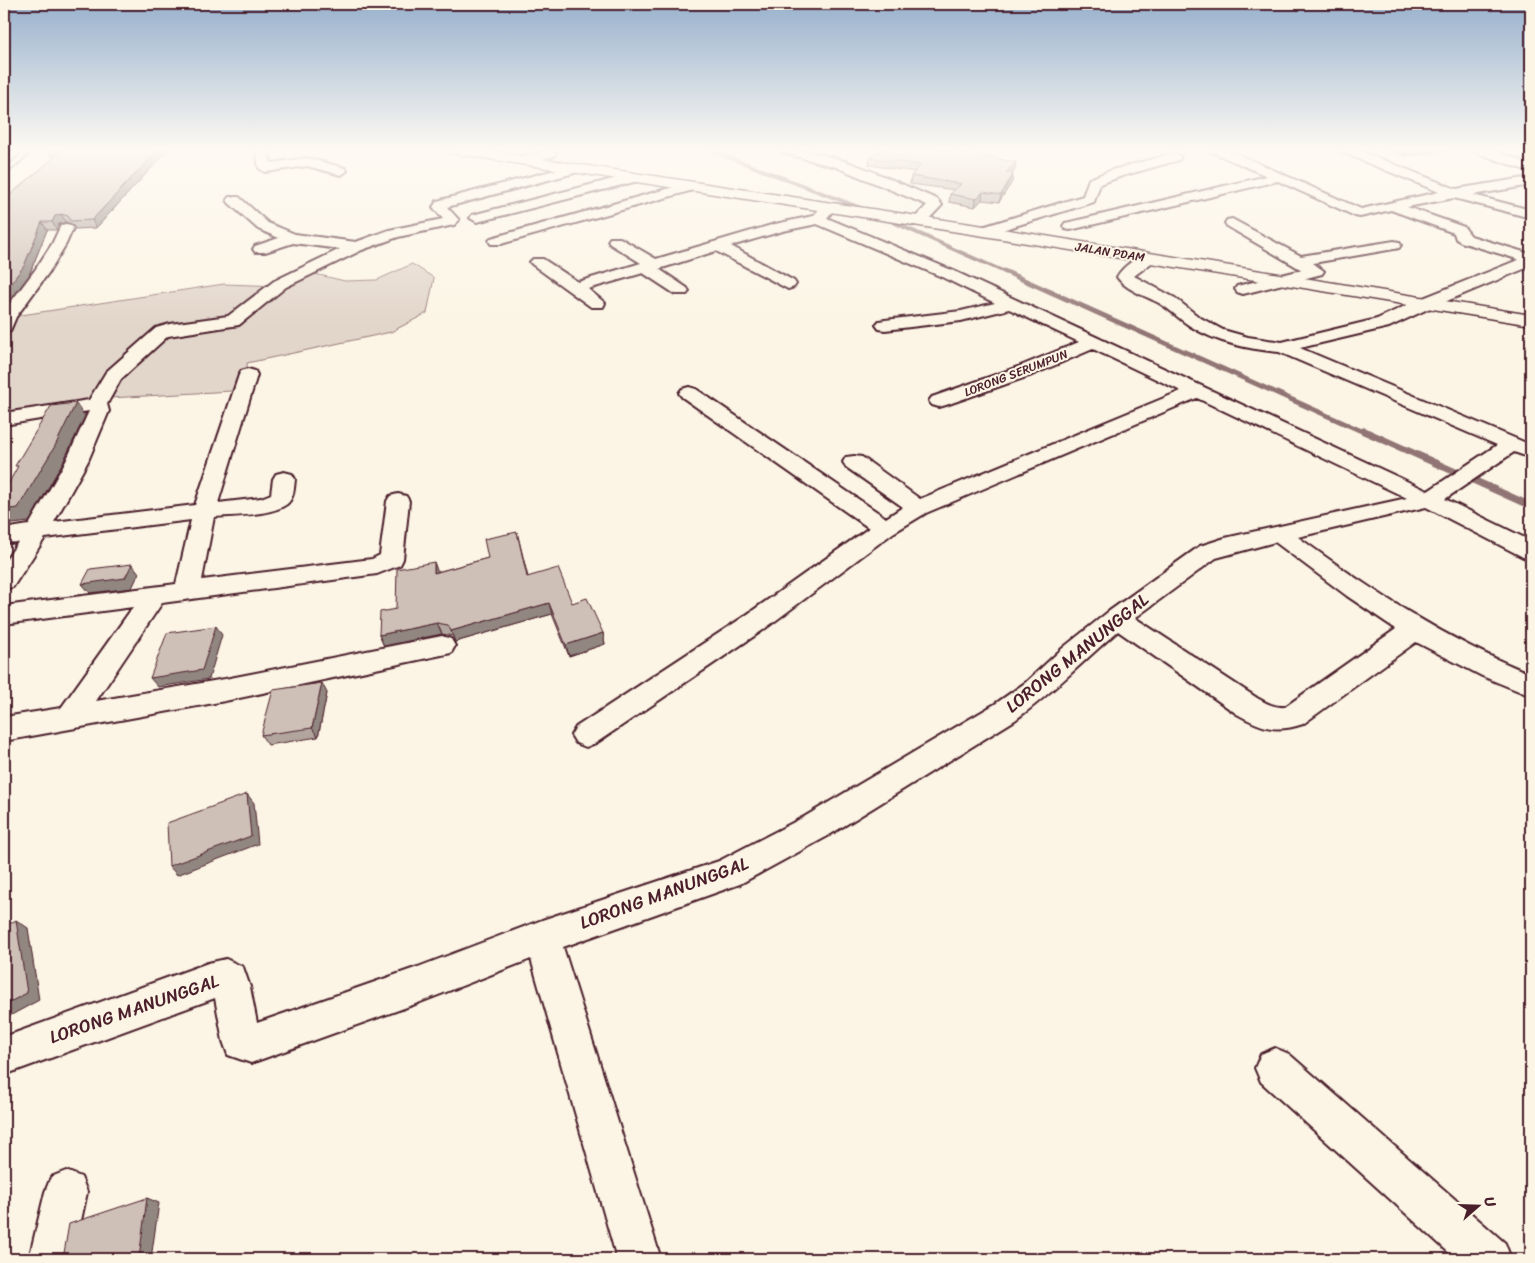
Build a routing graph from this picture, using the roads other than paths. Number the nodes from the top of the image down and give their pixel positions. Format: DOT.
graph roads {
  1 [pos="243,208"];
  2 [pos="441,208"];
  3 [pos="516,208"];
  4 [pos="613,208"];
  5 [pos="793,208"];
  6 [pos="933,208"];
  7 [pos="1060,208"];
  8 [pos="1148,208"];
  9 [pos="1338,208"];
  10 [pos="1387,208"];
  11 [pos="1397,208"];
  12 [pos="1491,208"];
  13 [pos="609,209"];
  14 [pos="823,214"];
  15 [pos="477,218"];
  16 [pos="910,220"];
  17 [pos="619,223"];
  18 [pos="1232,223"];
  19 [pos="1530,223"];
  20 [pos="1070,226"];
  21 [pos="66,228"];
  22 [pos="984,231"];
  23 [pos="292,238"];
  24 [pos="496,241"];
  25 [pos="615,242"];
  26 [pos="718,245"];
  27 [pos="1394,245"];
  28 [pos="357,247"];
  29 [pos="260,249"];
  30 [pos="1149,258"];
  31 [pos="1300,261"];
  32 [pos="538,262"];
  33 [pos="651,266"];
  34 [pos="1279,280"];
  35 [pos="788,284"];
  36 [pos="575,288"];
  37 [pos="1244,289"];
  38 [pos="681,292"];
  39 [pos="597,303"];
  40 [pos="1010,304"];
  41 [pos="1424,304"];
  42 [pos="1531,320"];
  43 [pos="5,321"];
  44 [pos="885,326"];
  45 [pos="1092,343"];
  46 [pos="1282,347"];
  47 [pos="248,375"];
  48 [pos="1195,392"];
  49 [pos="689,393"];
  50 [pos="940,401"];
  51 [pos="96,405"];
  52 [pos="4,419"];
  53 [pos="1522,448"];
  54 [pos="854,462"];
  55 [pos="284,479"];
  56 [pos="1438,494"];
  57 [pos="398,501"];
  58 [pos="918,508"];
  59 [pos="204,511"];
  60 [pos="885,528"];
  61 [pos="37,532"];
  62 [pos="1279,534"];
  63 [pos="4,536"];
  64 [pos="1531,551"];
  65 [pos="4,581"];
  66 [pos="186,591"];
  67 [pos="155,594"];
  68 [pos="4,615"];
  69 [pos="1117,618"];
  70 [pos="1415,628"];
  71 [pos="442,646"];
  72 [pos="1531,685"];
  73 [pos="71,716"];
  74 [pos="4,729"];
  75 [pos="586,735"];
  76 [pos="542,937"];
  77 [pos="4,1056"];
  78 [pos="1275,1068"];
  79 [pos="66,1192"];
  80 [pos="52,1259"];
  81 [pos="639,1259"];
  82 [pos="1489,1259"];
  1 -- 23 [label="street"];
  2 -- 28 [label="street"];
  3 -- 15 [label="street"];
  4 -- 13 [label="street"];
  5 -- 14 [label="street, JALAN PDAM"];
  6 -- 16 [label="street"];
  7 -- 22 [label="street"];
  8 -- 20 [label="street"];
  9 -- 10 [label="street"];
  11 -- 41 [label="street"];
  12 -- 19 [label="street"];
  13 -- 17 [label="street"];
  13 -- 24 [label="street"];
  14 -- 16 [label="street, JALAN PDAM"];
  14 -- 26 [label="street"];
  14 -- 40 [label="street"];
  16 -- 22 [label="street, JALAN PDAM"];
  18 -- 31 [label="street"];
  21 -- 43 [label="street"];
  22 -- 30 [label="street, JALAN PDAM"];
  23 -- 28 [label="street"];
  23 -- 29 [label="street"];
  25 -- 33 [label="street"];
  26 -- 33 [label="street"];
  26 -- 35 [label="street"];
  27 -- 31 [label="street"];
  28 -- 51 [label="street"];
  30 -- 34 [label="street, JALAN PDAM"];
  30 -- 46 [label="street"];
  31 -- 34 [label="street"];
  32 -- 36 [label="street"];
  33 -- 36 [label="street"];
  33 -- 38 [label="street"];
  34 -- 37 [label="street"];
  34 -- 41 [label="street, JALAN PDAM"];
  36 -- 39 [label="street"];
  40 -- 44 [label="street"];
  40 -- 45 [label="street"];
  41 -- 42 [label="street, JALAN PDAM"];
  41 -- 46 [label="street"];
  45 -- 48 [label="street"];
  45 -- 50 [label="street, LORONG SERUMPUN"];
  46 -- 53 [label="street"];
  47 -- 59 [label="street"];
  48 -- 56 [label="street"];
  48 -- 58 [label="street"];
  49 -- 60 [label="street"];
  51 -- 52 [label="street"];
  51 -- 61 [label="street"];
  53 -- 56 [label="street"];
  54 -- 58 [label="street"];
  55 -- 59 [label="street"];
  56 -- 62 [label="street, LORONG MANUNGGAL"];
  56 -- 64 [label="street"];
  57 -- 66 [label="street"];
  58 -- 60 [label="street"];
  59 -- 61 [label="street"];
  59 -- 66 [label="street"];
  60 -- 75 [label="street"];
  61 -- 63 [label="street"];
  61 -- 65 [label="street"];
  62 -- 69 [label="street, LORONG MANUNGGAL"];
  62 -- 70 [label="street"];
  66 -- 67 [label="street"];
  67 -- 68 [label="street"];
  67 -- 73 [label="street"];
  69 -- 70 [label="street"];
  69 -- 76 [label="street, LORONG MANUNGGAL"];
  70 -- 72 [label="street"];
  71 -- 73 [label="street"];
  73 -- 74 [label="street"];
  76 -- 77 [label="street, LORONG MANUNGGAL"];
  76 -- 81 [label="street"];
  78 -- 82 [label="street"];
  79 -- 80 [label="street"];
}
